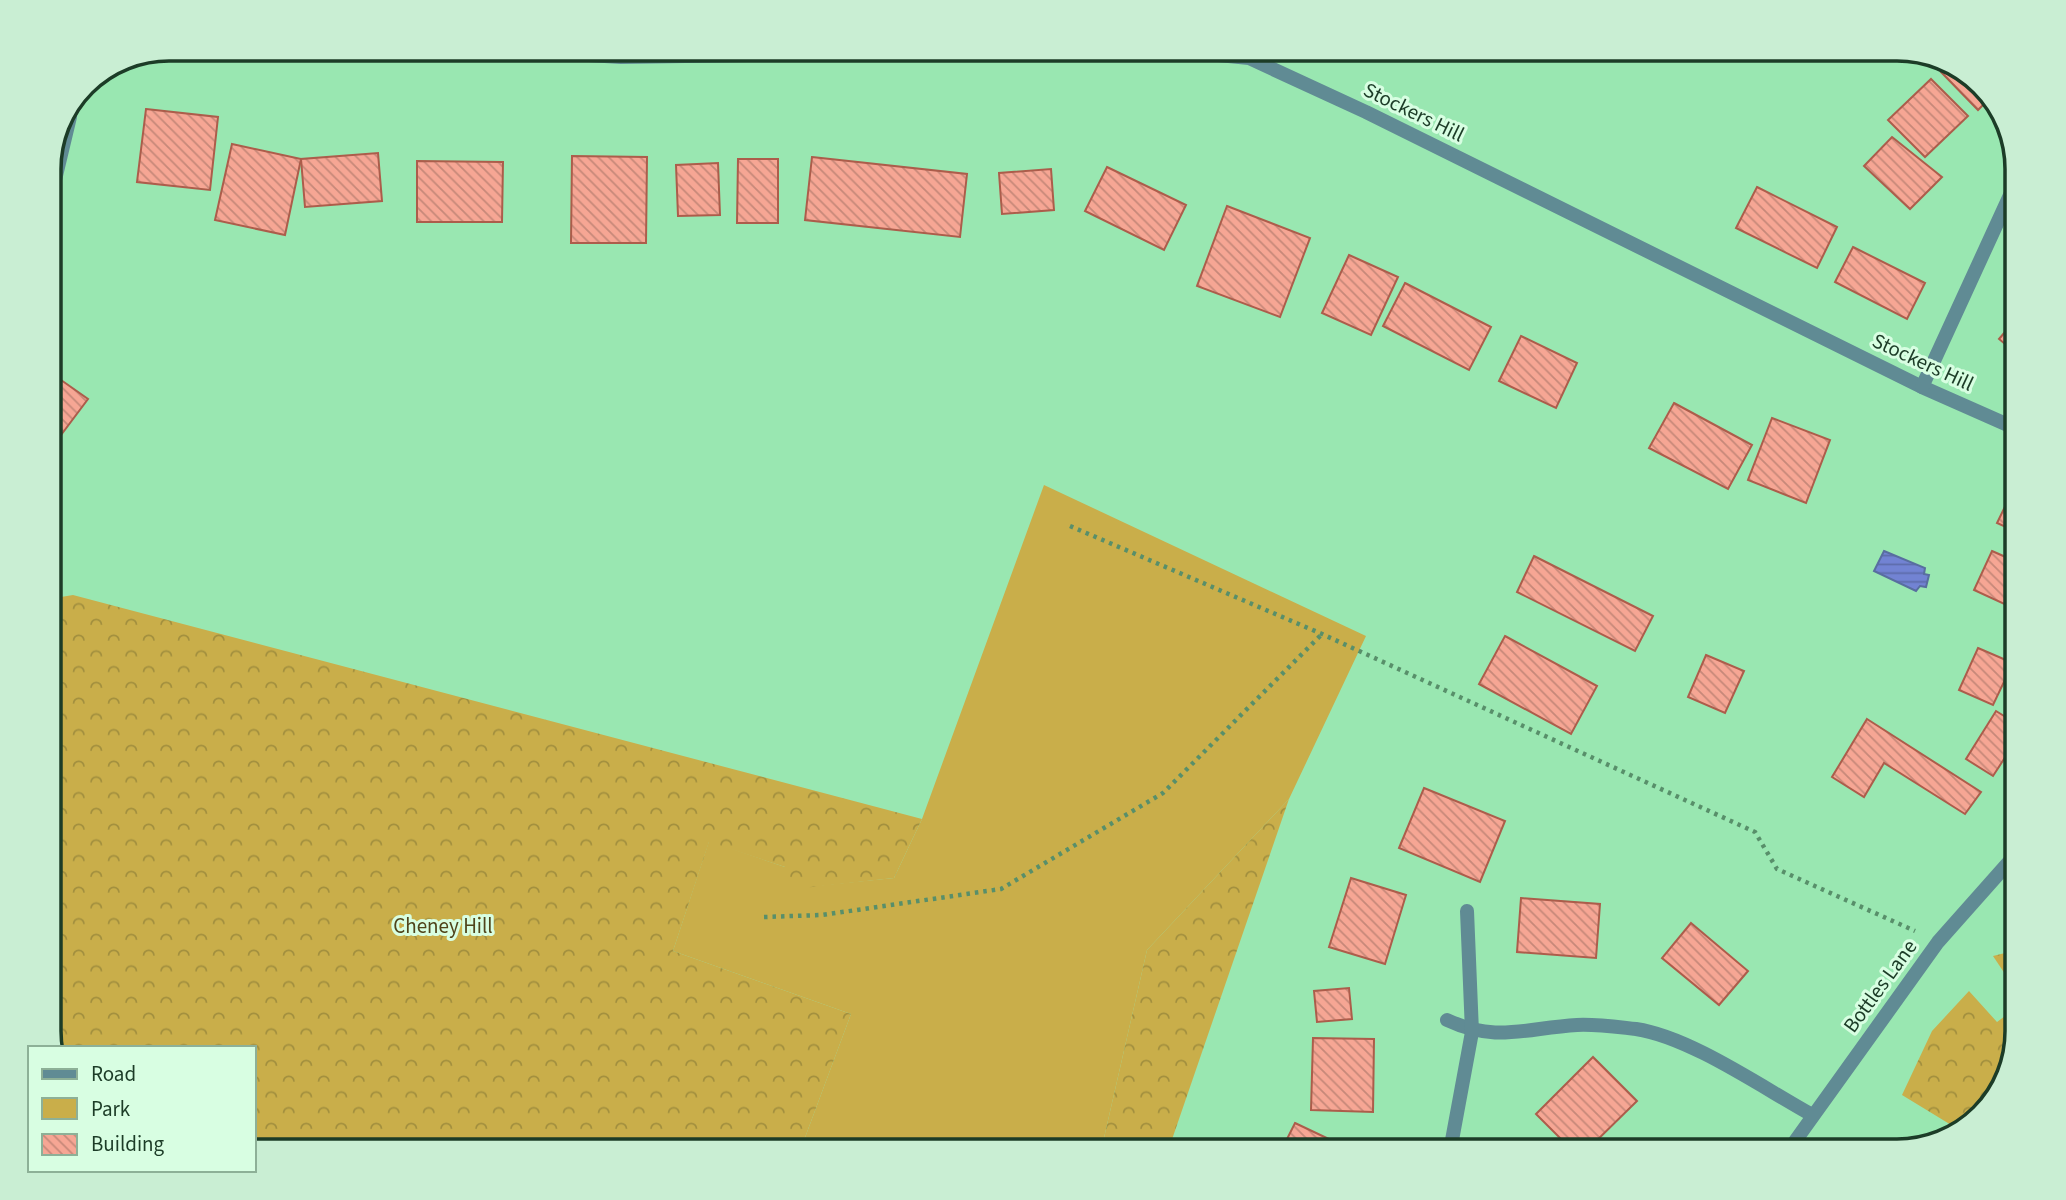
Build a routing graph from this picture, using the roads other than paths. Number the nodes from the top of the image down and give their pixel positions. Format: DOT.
graph roads {
  1 [pos="1255,61"];
  2 [pos="2005,206"];
  3 [pos="1922,387"];
  4 [pos="2005,424"];
  5 [pos="2005,867"];
  6 [pos="1467,911"];
  7 [pos="1447,1020"];
  8 [pos="1472,1031"];
  9 [pos="1812,1115"];
  10 [pos="1452,1139"];
  11 [pos="1796,1139"];
  1 -- 3 [label="street, Stockers Hill"];
  2 -- 3 [label="street"];
  3 -- 4 [label="street, Stockers Hill"];
  5 -- 9 [label="street, Bottles Lane"];
  6 -- 8 [label="street"];
  7 -- 8 [label="street"];
  8 -- 9 [label="street"];
  8 -- 10 [label="street"];
  9 -- 11 [label="street, Bottles Lane"];
}
